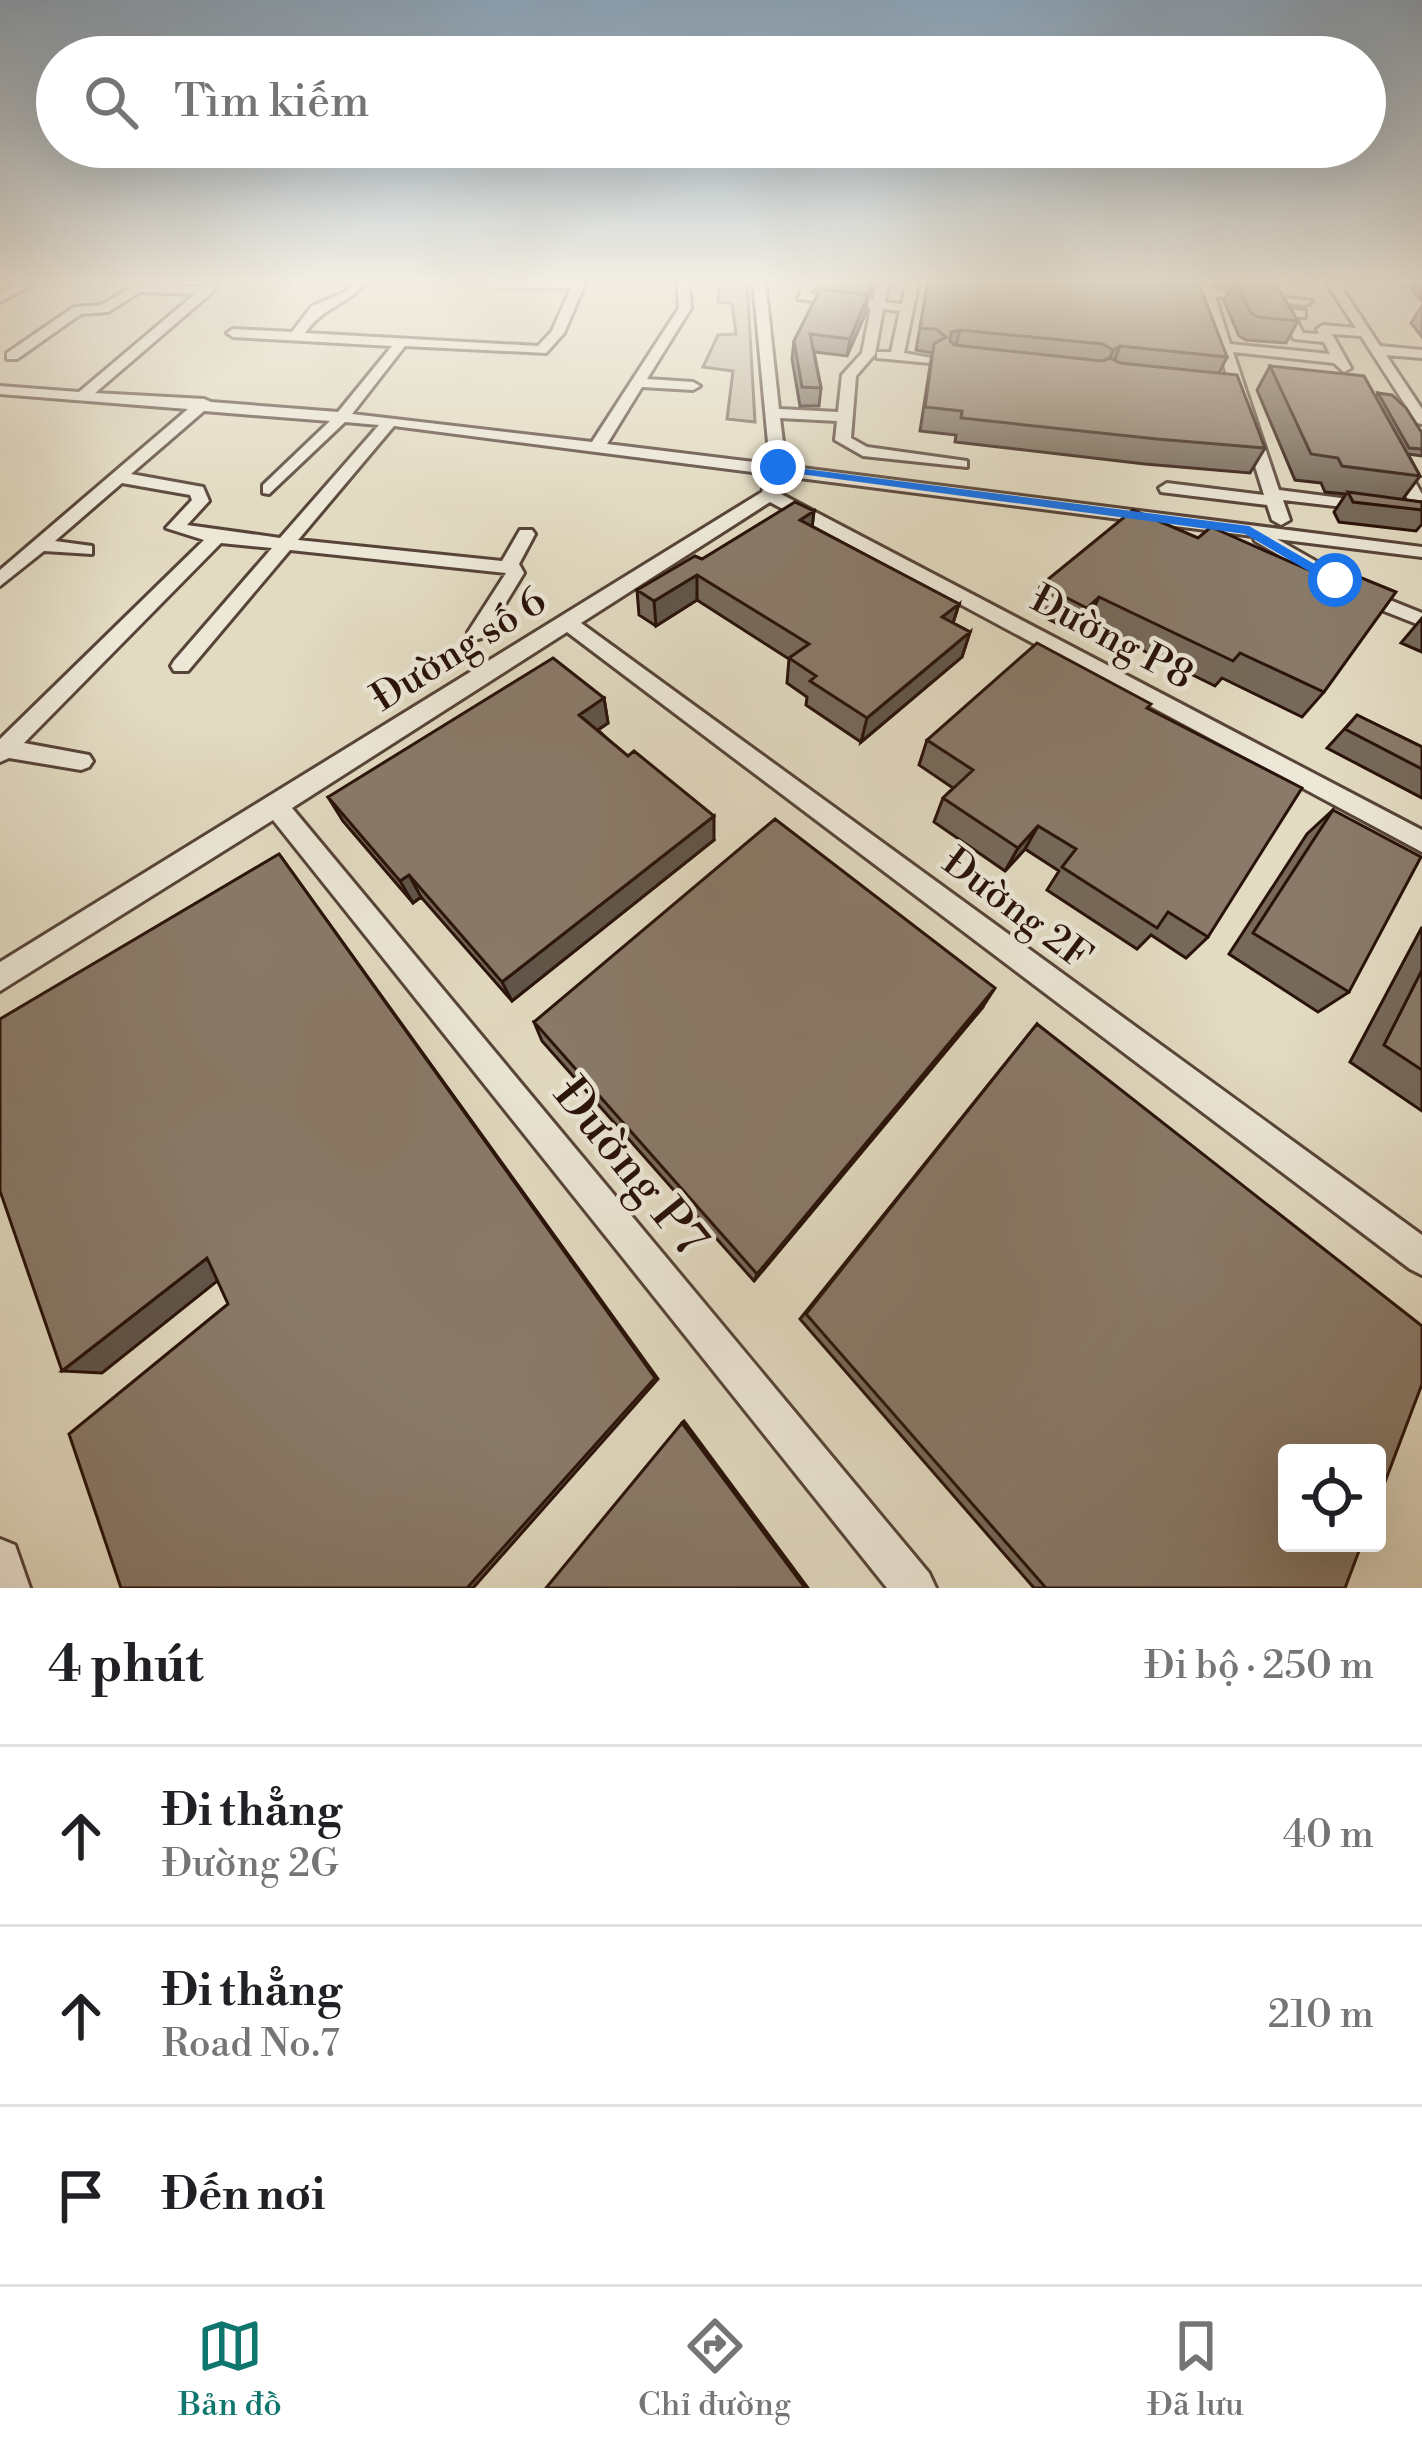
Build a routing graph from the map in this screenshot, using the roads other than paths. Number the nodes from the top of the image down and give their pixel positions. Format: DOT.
graph roads {
  1 [pos="131,355"];
  2 [pos="391,355"];
  3 [pos="655,355"];
  4 [pos="766,355"];
  5 [pos="867,355"];
  6 [pos="898,355"];
  7 [pos="1228,355"];
  8 [pos="1303,355"];
  9 [pos="1338,355"];
  10 [pos="1379,355"];
  11 [pos="930,358"];
  12 [pos="1340,359"];
  13 [pos="1348,376"];
  14 [pos="1256,381"];
  15 [pos="638,383"];
  16 [pos="1237,385"];
  17 [pos="693,386"];
  18 [pos="1220,389"];
  19 [pos="8,390"];
  20 [pos="86,394"];
  21 [pos="0,401"];
  22 [pos="204,403"];
  23 [pos="772,413"];
  24 [pos="342,417"];
  25 [pos="845,417"];
  26 [pos="1422,420"];
  27 [pos="390,421"];
  28 [pos="597,447"];
  29 [pos="1390,451"];
  30 [pos="961,464"];
  31 [pos="778,467"];
  32 [pos="118,477"];
  33 [pos="1167,488"];
  34 [pos="269,489"];
  35 [pos="770,495"];
  36 [pos="1273,497"];
  37 [pos="1422,511"];
  38 [pos="1281,520"];
  39 [pos="1249,530"];
  40 [pos="526,535"];
  41 [pos="217,537"];
  42 [pos="288,543"];
  43 [pos="40,545"];
  44 [pos="86,550"];
  45 [pos="1422,552"];
  46 [pos="508,567"];
  47 [pos="0,580"];
  48 [pos="1422,620"];
  49 [pos="567,622"];
  50 [pos="478,632"];
  51 [pos="181,666"];
  52 [pos="6,741"];
  53 [pos="81,761"];
  54 [pos="275,805"];
  55 [pos="1422,842"];
  56 [pos="0,978"];
  57 [pos="1422,1258"];
  58 [pos="0,1560"];
  59 [pos="8,1588"];
  60 [pos="914,1588"];
  1 -- 20 [label="street"];
  2 -- 24 [label="street"];
  3 -- 15 [label="street"];
  4 -- 23 [label="street"];
  5 -- 25 [label="street"];
  6 -- 11 [label="street"];
  7 -- 16 [label="street"];
  8 -- 12 [label="street"];
  9 -- 12 [label="street"];
  10 -- 26 [label="street"];
  12 -- 13 [label="street"];
  14 -- 16 [label="street"];
  15 -- 17 [label="street"];
  15 -- 28 [label="street"];
  16 -- 18 [label="street"];
  16 -- 36 [label="street"];
  19 -- 20 [label="street"];
  19 -- 21 [label="street"];
  20 -- 22 [label="street"];
  22 -- 24 [label="street"];
  22 -- 32 [label="street"];
  23 -- 25 [label="street"];
  23 -- 31 [label="street"];
  24 -- 27 [label="street"];
  24 -- 34 [label="street"];
  25 -- 30 [label="street"];
  27 -- 28 [label="street"];
  27 -- 42 [label="street"];
  28 -- 31 [label="street"];
  29 -- 37 [label="street"];
  31 -- 35 [label="street"];
  31 -- 39 [label="street"];
  32 -- 41 [label="street"];
  32 -- 43 [label="street"];
  33 -- 36 [label="street"];
  35 -- 49 [label="street, Đường số 6"];
  35 -- 55 [label="street, Đường P8"];
  36 -- 37 [label="street"];
  36 -- 38 [label="street"];
  39 -- 45 [label="street"];
  39 -- 48 [label="street"];
  40 -- 46 [label="street"];
  41 -- 42 [label="street"];
  41 -- 52 [label="street"];
  42 -- 46 [label="street"];
  42 -- 51 [label="street"];
  43 -- 44 [label="street"];
  43 -- 47 [label="street"];
  46 -- 50 [label="street"];
  49 -- 54 [label="street, Đường số 6"];
  49 -- 57 [label="street, Đường 2F"];
  52 -- 53 [label="street"];
  54 -- 56 [label="street, Đường số 6"];
  54 -- 60 [label="street, Đường P7"];
  58 -- 59 [label="street"];
}
